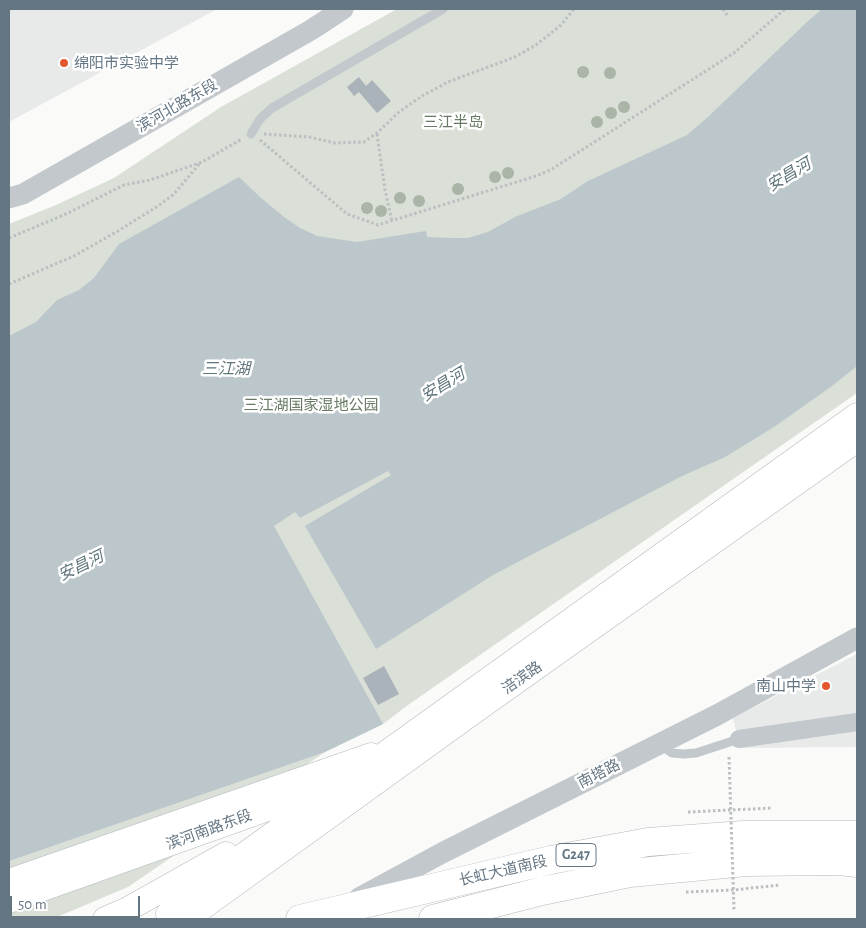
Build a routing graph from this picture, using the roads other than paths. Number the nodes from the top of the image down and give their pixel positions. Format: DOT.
graph roads {
  1 [pos="343,9"];
  2 [pos="444,9"];
  3 [pos="251,134"];
  4 [pos="9,198"];
  5 [pos="857,415"];
  6 [pos="857,440"];
  7 [pos="857,638"];
  8 [pos="857,722"];
  9 [pos="739,739"];
  10 [pos="659,744"];
  11 [pos="403,752"];
  12 [pos="349,780"];
  13 [pos="197,834"];
  14 [pos="167,835"];
  15 [pos="857,835"];
  16 [pos="138,846"];
  17 [pos="857,863"];
  18 [pos="218,866"];
  19 [pos="185,877"];
  20 [pos="9,881"];
  21 [pos="215,898"];
  22 [pos="9,901"];
  23 [pos="340,909"];
  24 [pos="178,916"];
  25 [pos="105,919"];
  26 [pos="300,919"];
  27 [pos="433,919"];
  1 -- 4 [label="street, 滨河北路东段"];
  2 -- 3 [label="lane"];
  5 -- 11 [label="main road, 涪滨路"];
  6 -- 11 [label="main road, 涪滨路"];
  7 -- 10 [label="street, 南塔路"];
  8 -- 9 [label="street"];
  9 -- 10 [label="lane"];
  10 -- 23 [label="street, 南塔路"];
  11 -- 12 [label="main road, 滨河南路东段"];
  11 -- 14 [label="main road, 滨河南路东段"];
  11 -- 21 [label="main road, 涪滨路"];
  12 -- 13 [label="main road, 滨河南路东段"];
  12 -- 18 [label="main road"];
  13 -- 14 [label="main road, 滨河南路东段"];
  13 -- 18 [label="main road"];
  14 -- 16 [label="main road, 滨河南路东段"];
  14 -- 19 [label="main road"];
  15 -- 23 [label="highway, 长虹大道南段 / G247"];
  16 -- 20 [label="main road, 滨河南路东段"];
  16 -- 22 [label="main road, 滨河南路东段"];
  17 -- 27 [label="highway, 长虹大道南段 / G247"];
  18 -- 19 [label="main road"];
  18 -- 21 [label="main road"];
  18 -- 24 [label="main road"];
  19 -- 25 [label="main road"];
  21 -- 24 [label="main road, 涪滨路"];
  23 -- 26 [label="highway, 长虹大道南段 / G247"];
}
